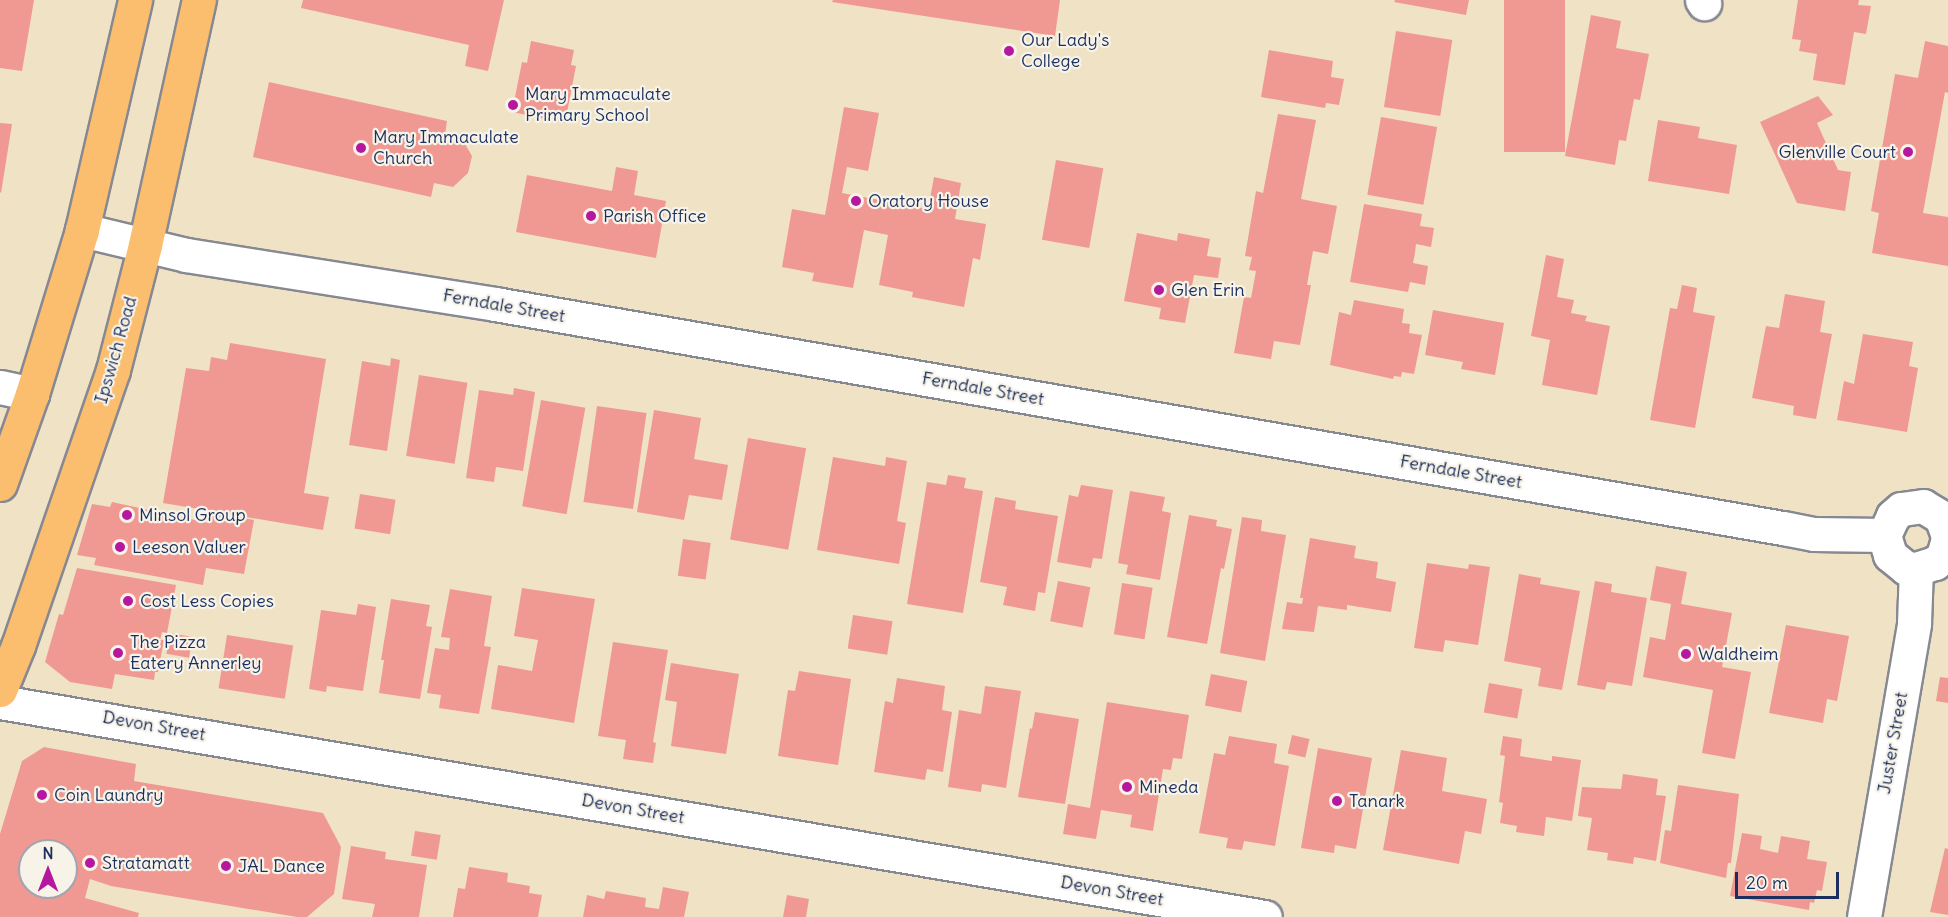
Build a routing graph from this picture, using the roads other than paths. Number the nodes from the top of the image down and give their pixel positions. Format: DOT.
graph roads {
  1 [pos="135,0"];
  2 [pos="199,0"];
  3 [pos="82,230"];
  4 [pos="145,245"];
  5 [pos="0,387"];
  6 [pos="32,394"];
  7 [pos="0,484"];
  8 [pos="1884,535"];
  9 [pos="1948,537"];
  10 [pos="1916,569"];
  11 [pos="0,690"];
  12 [pos="0,702"];
  13 [pos="1265,917"];
  14 [pos="1864,917"];
  1 -- 3 [label="highway"];
  2 -- 4 [label="highway, Ipswich Road"];
  3 -- 4 [label="street, Ferndale Street"];
  3 -- 6 [label="highway"];
  4 -- 8 [label="street, Ferndale Street"];
  4 -- 11 [label="highway, Ipswich Road"];
  5 -- 6 [label="street"];
  6 -- 7 [label="highway"];
  8 -- 9 [label="street"];
  8 -- 10 [label="street"];
  9 -- 10 [label="street"];
  10 -- 14 [label="street, Juster Street"];
  12 -- 13 [label="street, Devon Street"];
}
